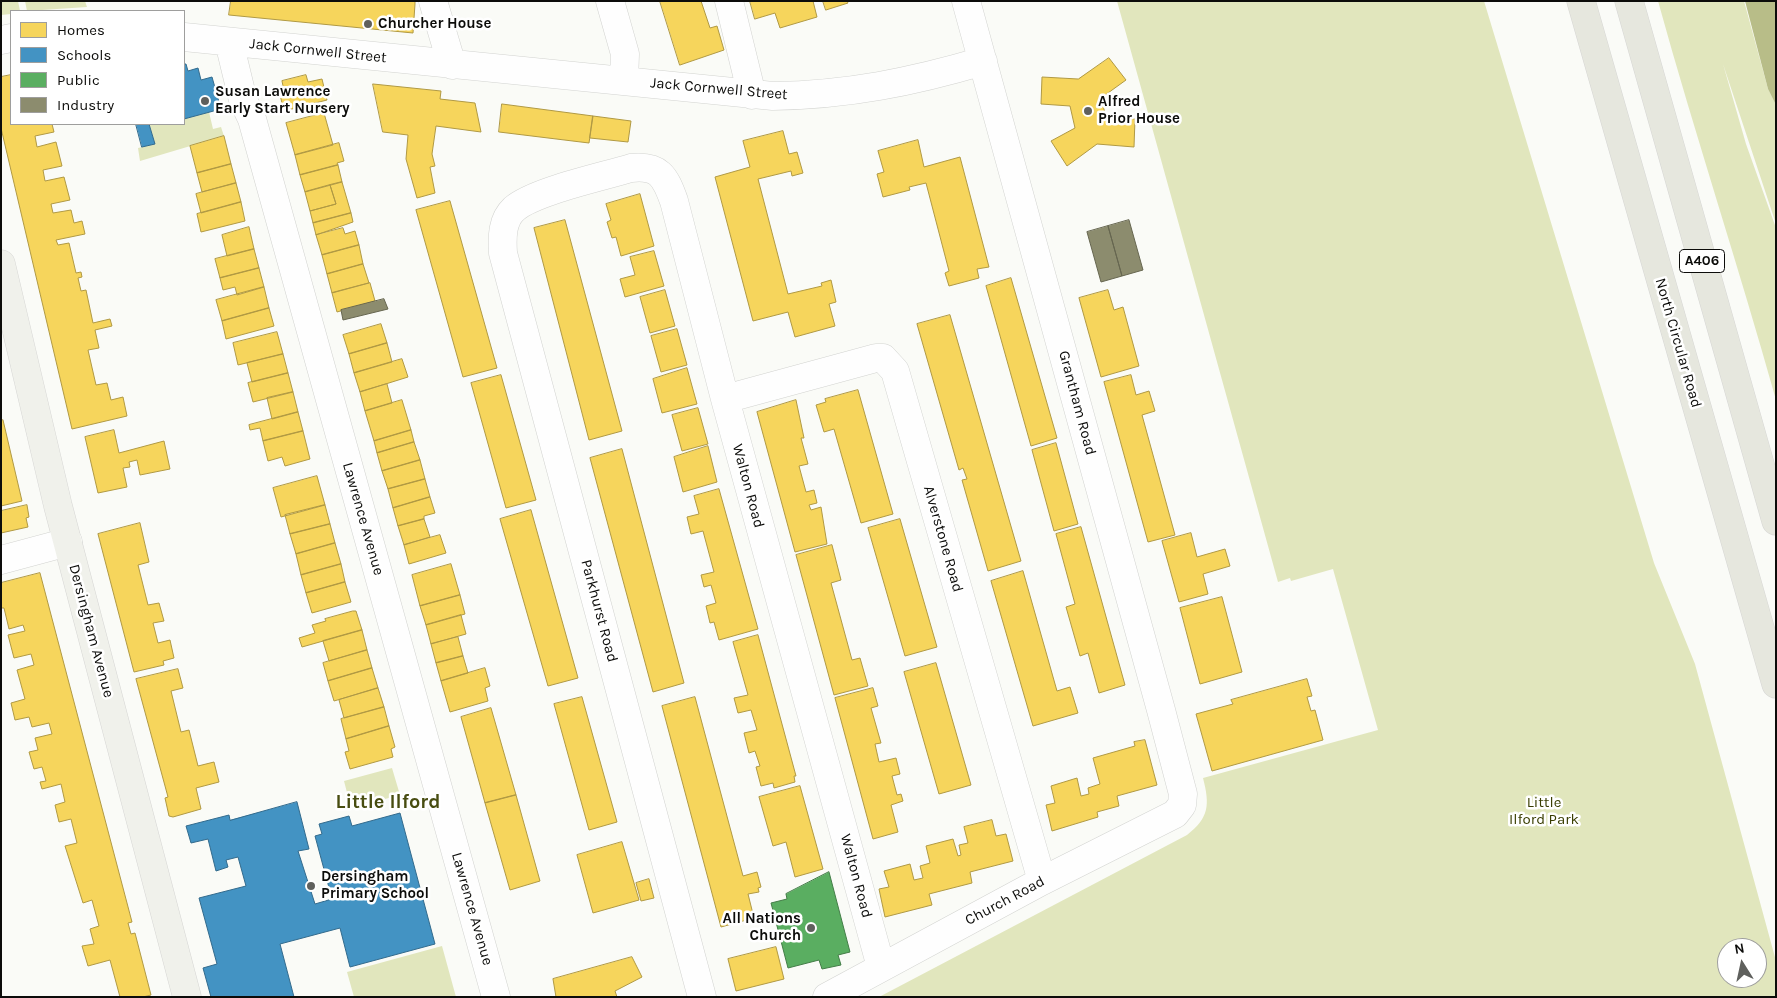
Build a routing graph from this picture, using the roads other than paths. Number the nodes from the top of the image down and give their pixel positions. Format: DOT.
graph roads {
  1 [pos="433,1"];
  2 [pos="610,1"];
  3 [pos="729,1"];
  4 [pos="966,1"];
  5 [pos="1581,1"];
  6 [pos="1629,1"];
  7 [pos="185,37"];
  8 [pos="229,42"];
  9 [pos="983,61"];
  10 [pos="452,64"];
  11 [pos="624,81"];
  12 [pos="752,95"];
  13 [pos="504,225"];
  14 [pos="1,264"];
  15 [pos="724,400"];
  16 [pos="1776,521"];
  17 [pos="68,542"];
  18 [pos="1,560"];
  19 [pos="1776,684"];
  20 [pos="1182,805"];
  21 [pos="1042,881"];
  22 [pos="881,967"];
  23 [pos="186,997"];
  24 [pos="496,997"];
  25 [pos="702,997"];
  26 [pos="827,997"];
  1 -- 10 [label="street"];
  2 -- 11 [label="street"];
  3 -- 12 [label="street"];
  4 -- 9 [label="street, Grantham Road"];
  5 -- 19 [label="highway, North Circular Road / A406"];
  6 -- 16 [label="highway, A406"];
  7 -- 8 [label="street, Jack Cornwell Street"];
  8 -- 10 [label="street, Jack Cornwell Street"];
  8 -- 24 [label="street, Lawrence Avenue"];
  9 -- 12 [label="street, Jack Cornwell Street"];
  9 -- 20 [label="street, Grantham Road"];
  10 -- 11 [label="street, Jack Cornwell Street"];
  11 -- 12 [label="street, Jack Cornwell Street"];
  13 -- 15 [label="street, Walton Road"];
  13 -- 25 [label="street, Parkhurst Road"];
  14 -- 17 [label="main road, Dersingham Avenue"];
  15 -- 21 [label="street, Alverstone Road"];
  15 -- 22 [label="street, Walton Road"];
  17 -- 18 [label="street"];
  17 -- 23 [label="main road, Dersingham Avenue"];
  20 -- 21 [label="street, Church Road"];
  21 -- 22 [label="street, Church Road"];
  22 -- 26 [label="street, Church Road"];
}
